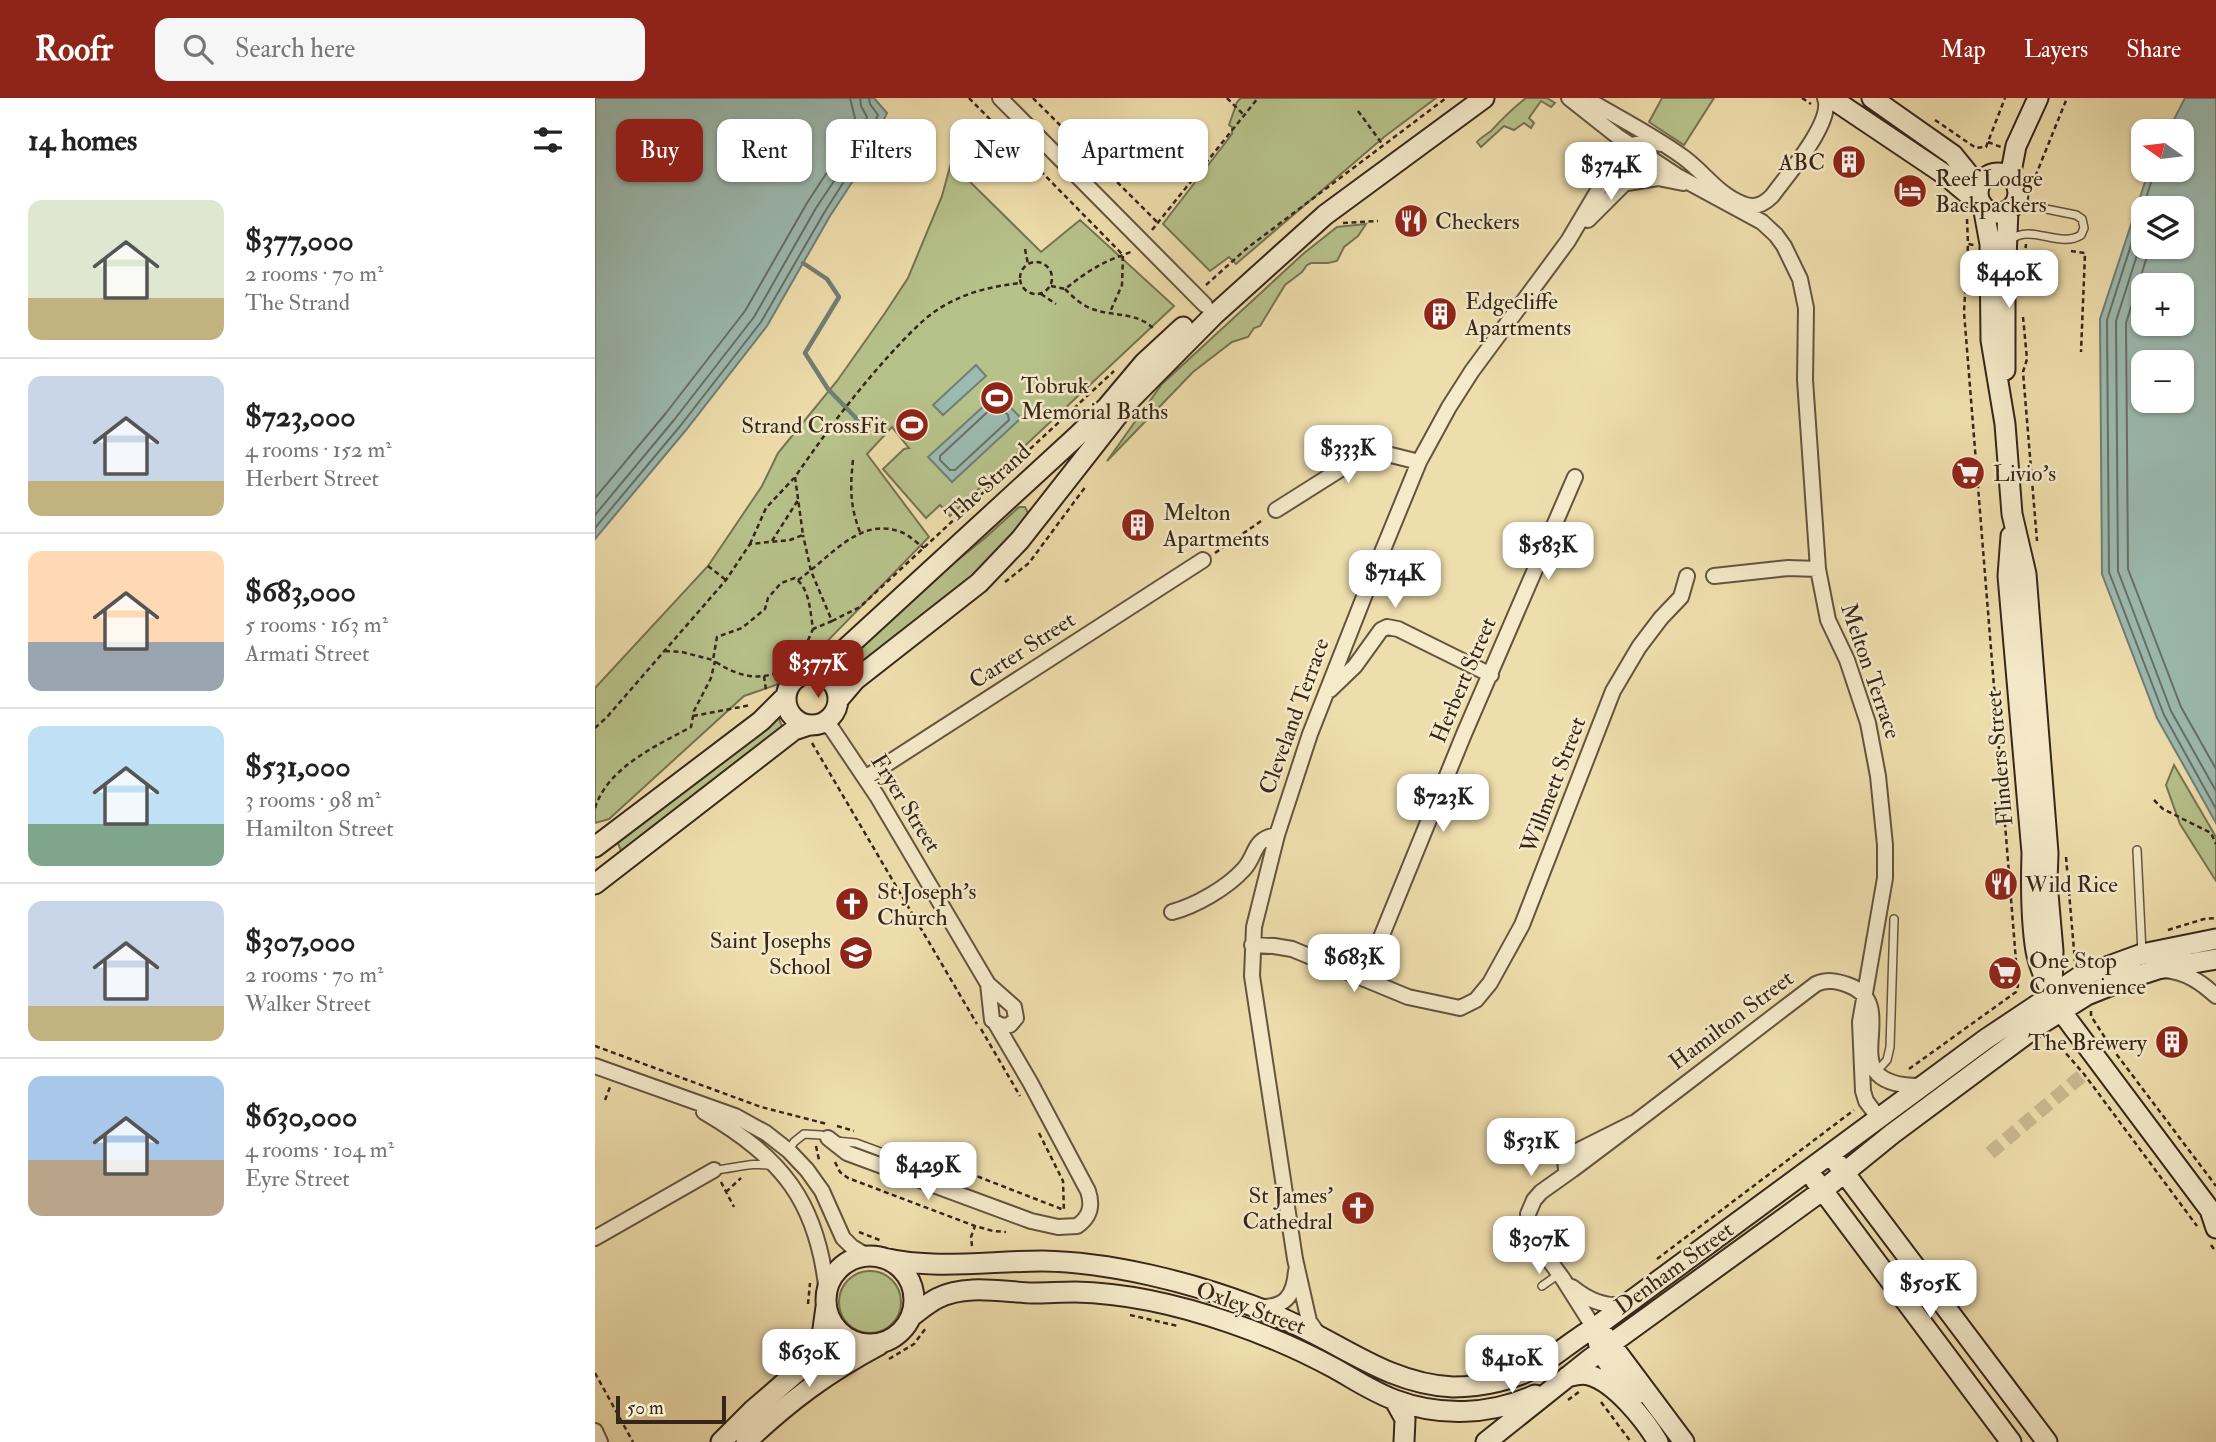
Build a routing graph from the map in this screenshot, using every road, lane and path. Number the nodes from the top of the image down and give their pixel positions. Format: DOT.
graph roads {
  1 [pos="969,98"];
  2 [pos="1000,98"];
  3 [pos="1034,98"];
  4 [pos="1227,98"];
  5 [pos="1258,98"];
  6 [pos="1569,98"];
  7 [pos="1585,98"];
  8 [pos="1825,98"];
  9 [pos="1831,98"];
  10 [pos="1872,98"];
  11 [pos="2005,98"];
  12 [pos="2067,98"];
  13 [pos="1481,99"];
  14 [pos="2032,101"];
  15 [pos="1358,111"];
  16 [pos="1244,115"];
  17 [pos="1934,120"];
  18 [pos="1634,127"];
  19 [pos="1662,144"];
  20 [pos="1383,145"];
  21 [pos="1630,145"];
  22 [pos="1646,148"];
  23 [pos="1625,183"];
  24 [pos="1694,186"];
  25 [pos="2019,192"];
  26 [pos="1770,198"];
  27 [pos="1981,199"];
  28 [pos="2008,210"];
  29 [pos="1332,220"];
  30 [pos="1378,221"];
  31 [pos="1158,223"];
  32 [pos="2028,233"];
  33 [pos="1568,241"];
  34 [pos="1781,241"];
  35 [pos="1143,242"];
  36 [pos="2007,243"];
  37 [pos="1968,244"];
  38 [pos="1025,249"];
  39 [pos="2061,249"];
  40 [pos="1123,254"];
  41 [pos="1028,264"];
  42 [pos="2024,265"];
  43 [pos="1020,283"];
  44 [pos="1051,286"];
  45 [pos="1065,289"];
  46 [pos="1041,294"];
  47 [pos="1056,304"];
  48 [pos="2022,306"];
  49 [pos="1210,310"];
  50 [pos="1110,312"];
  51 [pos="1156,331"];
  52 [pos="2081,352"];
  53 [pos="2005,424"];
  54 [pos="853,460"];
  55 [pos="1419,462"];
  56 [pos="795,477"];
  57 [pos="1575,477"];
  58 [pos="1091,478"];
  59 [pos="798,500"];
  60 [pos="1001,505"];
  61 [pos="1276,510"];
  62 [pos="1032,524"];
  63 [pos="860,532"];
  64 [pos="803,535"];
  65 [pos="772,541"];
  66 [pos="750,544"];
  67 [pos="924,548"];
  68 [pos="2037,548"];
  69 [pos="1203,561"];
  70 [pos="708,566"];
  71 [pos="1818,569"];
  72 [pos="811,571"];
  73 [pos="1687,576"];
  74 [pos="1714,576"];
  75 [pos="726,580"];
  76 [pos="798,580"];
  77 [pos="997,588"];
  78 [pos="813,629"];
  79 [pos="664,651"];
  80 [pos="714,661"];
  81 [pos="800,664"];
  82 [pos="1491,675"];
  83 [pos="1324,695"];
  84 [pos="786,696"];
  85 [pos="838,700"];
  86 [pos="752,705"];
  87 [pos="693,716"];
  88 [pos="595,728"];
  89 [pos="814,728"];
  90 [pos="865,778"];
  91 [pos="2154,800"];
  92 [pos="595,808"];
  93 [pos="1277,835"];
  94 [pos="2216,844"];
  95 [pos="595,847"];
  96 [pos="2065,848"];
  97 [pos="2137,849"];
  98 [pos="595,884"];
  99 [pos="1172,912"];
  100 [pos="2216,917"];
  101 [pos="1894,919"];
  102 [pos="2159,933"];
  103 [pos="2216,939"];
  104 [pos="1252,945"];
  105 [pos="2142,954"];
  106 [pos="2074,957"];
  107 [pos="2216,959"];
  108 [pos="2158,969"];
  109 [pos="1364,979"];
  110 [pos="988,984"];
  111 [pos="1864,993"];
  112 [pos="2216,996"];
  113 [pos="2056,1003"];
  114 [pos="2091,1016"];
  115 [pos="996,1024"];
  116 [pos="2046,1041"];
  117 [pos="595,1066"];
  118 [pos="1906,1071"];
  119 [pos="1868,1073"];
  120 [pos="1922,1086"];
  121 [pos="679,1096"];
  122 [pos="1023,1101"];
  123 [pos="1854,1110"];
  124 [pos="1878,1117"];
  125 [pos="1035,1124"];
  126 [pos="1892,1134"];
  127 [pos="821,1141"];
  128 [pos="789,1151"];
  129 [pos="1829,1155"];
  130 [pos="841,1157"];
  131 [pos="714,1170"];
  132 [pos="1807,1171"];
  133 [pos="781,1172"];
  134 [pos="1845,1173"];
  135 [pos="748,1175"];
  136 [pos="792,1186"];
  137 [pos="2216,1186"];
  138 [pos="943,1189"];
  139 [pos="1823,1190"];
  140 [pos="726,1192"];
  141 [pos="734,1207"];
  142 [pos="2210,1225"];
  143 [pos="975,1226"];
  144 [pos="1064,1227"];
  145 [pos="1006,1232"];
  146 [pos="595,1238"];
  147 [pos="973,1249"];
  148 [pos="2216,1252"];
  149 [pos="875,1257"];
  150 [pos="1295,1259"];
  151 [pos="1652,1263"];
  152 [pos="811,1276"];
  153 [pos="1561,1277"];
  154 [pos="1542,1286"];
  155 [pos="826,1296"];
  156 [pos="1625,1304"];
  157 [pos="1254,1306"];
  158 [pos="809,1313"];
  159 [pos="1127,1314"];
  160 [pos="919,1321"];
  161 [pos="1594,1325"];
  162 [pos="1186,1327"];
  163 [pos="1328,1341"];
  164 [pos="1601,1351"];
  165 [pos="884,1352"];
  166 [pos="595,1373"];
  167 [pos="1565,1378"];
  168 [pos="1492,1382"];
  169 [pos="1596,1394"];
  170 [pos="1395,1401"];
  171 [pos="595,1431"];
  172 [pos="1653,1434"];
  173 [pos="600,1442"];
  174 [pos="633,1442"];
  175 [pos="721,1442"];
  176 [pos="746,1442"];
  177 [pos="1404,1442"];
  178 [pos="1486,1442"];
  179 [pos="1631,1442"];
  180 [pos="1683,1442"];
  181 [pos="2011,1442"];
  182 [pos="2047,1442"];
  1 -- 40 [label="path"];
  2 -- 35 [label="street"];
  3 -- 31 [label="path"];
  4 -- 16 [label="path"];
  5 -- 16 [label="path"];
  6 -- 21 [label="street, Melton Terrace"];
  7 -- 18 [label="street"];
  8 -- 26 [label="street"];
  9 -- 27 [label="main road"];
  10 -- 27 [label="main road"];
  11 -- 17 [label="path"];
  12 -- 25 [label="path"];
  13 -- 29 [label="main road, The Strand"];
  14 -- 25 [label="main road"];
  15 -- 20 [label="path"];
  16 -- 31 [label="path"];
  18 -- 19 [label="street"];
  18 -- 22 [label="street"];
  19 -- 22 [label="street"];
  19 -- 26 [label="street"];
  21 -- 22 [label="street, Melton Terrace"];
  21 -- 33 [label="street, Cleveland Terrace"];
  22 -- 23 [label="street, Cleveland Terrace"];
  22 -- 24 [label="street, Melton Terrace"];
  23 -- 24 [label="street"];
  23 -- 33 [label="street, Cleveland Terrace"];
  24 -- 34 [label="street, Melton Terrace"];
  25 -- 27 [label="main road"];
  25 -- 28 [label="main road"];
  25 -- 32 [label="lane"];
  26 -- 34 [label="street, Melton Terrace"];
  27 -- 28 [label="main road"];
  27 -- 53 [label="main road, Flinders Street"];
  28 -- 36 [label="main road, Flinders Street"];
  29 -- 30 [label="path"];
  29 -- 49 [label="main road, The Strand"];
  31 -- 35 [label="path"];
  32 -- 36 [label="lane"];
  32 -- 42 [label="path"];
  33 -- 55 [label="street, Cleveland Terrace"];
  34 -- 71 [label="street, Melton Terrace"];
  35 -- 40 [label="path"];
  35 -- 49 [label="street"];
  36 -- 53 [label="main road, Flinders Street"];
  37 -- 118 [label="path"];
  38 -- 41 [label="path"];
  39 -- 52 [label="path"];
  40 -- 45 [label="path"];
  40 -- 50 [label="path"];
  41 -- 43 [label="path"];
  41 -- 44 [label="path"];
  43 -- 46 [label="path"];
  43 -- 56 [label="path"];
  44 -- 45 [label="path"];
  44 -- 46 [label="path"];
  45 -- 50 [label="path"];
  46 -- 47 [label="path"];
  48 -- 68 [label="path"];
  49 -- 60 [label="main road, The Strand"];
  49 -- 62 [label="main road, The Strand"];
  50 -- 51 [label="path"];
  53 -- 113 [label="main road, Flinders Street"];
  54 -- 63 [label="path"];
  55 -- 61 [label="street"];
  55 -- 83 [label="street, Cleveland Terrace"];
  56 -- 59 [label="path"];
  56 -- 66 [label="path"];
  57 -- 82 [label="street, Herbert Street"];
  58 -- 77 [label="path"];
  59 -- 64 [label="path"];
  59 -- 65 [label="path"];
  60 -- 62 [label="main road"];
  60 -- 81 [label="main road, The Strand"];
  61 -- 69 [label="path"];
  62 -- 85 [label="main road, The Strand"];
  63 -- 67 [label="path"];
  63 -- 72 [label="path"];
  64 -- 65 [label="path"];
  64 -- 72 [label="path"];
  65 -- 66 [label="path"];
  66 -- 75 [label="path"];
  69 -- 90 [label="street, Carter Street"];
  70 -- 75 [label="path"];
  71 -- 74 [label="street"];
  71 -- 111 [label="street, Melton Terrace"];
  72 -- 76 [label="path"];
  72 -- 78 [label="path"];
  73 -- 109 [label="street, Willmett Street"];
  75 -- 79 [label="path"];
  76 -- 78 [label="path"];
  76 -- 80 [label="path"];
  78 -- 81 [label="path"];
  79 -- 80 [label="path"];
  79 -- 88 [label="path"];
  80 -- 81 [label="path"];
  80 -- 87 [label="path"];
  81 -- 84 [label="main road"];
  81 -- 85 [label="main road"];
  82 -- 83 [label="street"];
  82 -- 109 [label="street, Herbert Street"];
  83 -- 93 [label="street, Cleveland Terrace"];
  84 -- 89 [label="main road"];
  84 -- 95 [label="main road"];
  85 -- 89 [label="main road"];
  86 -- 87 [label="path"];
  87 -- 92 [label="path"];
  89 -- 90 [label="street, Fryer Street"];
  89 -- 98 [label="main road"];
  89 -- 122 [label="path"];
  90 -- 110 [label="street, Fryer Street"];
  91 -- 94 [label="path"];
  93 -- 99 [label="street"];
  93 -- 104 [label="street, Cleveland Terrace"];
  96 -- 106 [label="path"];
  97 -- 105 [label="lane"];
  100 -- 102 [label="path"];
  101 -- 119 [label="lane"];
  103 -- 105 [label="main road, Denham Street"];
  104 -- 109 [label="street"];
  104 -- 150 [label="street, Cleveland Terrace"];
  105 -- 113 [label="main road, Denham Street"];
  107 -- 108 [label="main road, Denham Street"];
  108 -- 112 [label="street"];
  108 -- 113 [label="main road, Denham Street"];
  110 -- 115 [label="street, Fryer Street"];
  110 -- 115 [label="street, Fryer Street"];
  111 -- 119 [label="street, Melton Terrace"];
  111 -- 153 [label="street, Hamilton Street"];
  113 -- 120 [label="main road, Denham Street"];
  113 -- 126 [label="main road, Denham Street"];
  113 -- 142 [label="main road"];
  114 -- 137 [label="path"];
  115 -- 144 [label="street, Fryer Street"];
  116 -- 142 [label="path"];
  117 -- 121 [label="street"];
  119 -- 120 [label="street"];
  119 -- 124 [label="street, Melton Terrace"];
  120 -- 124 [label="main road, Denham Street"];
  121 -- 128 [label="street"];
  121 -- 133 [label="street"];
  123 -- 151 [label="path"];
  124 -- 126 [label="main road"];
  124 -- 129 [label="main road, Denham Street"];
  125 -- 144 [label="path"];
  126 -- 134 [label="main road, Denham Street"];
  127 -- 128 [label="lane"];
  127 -- 130 [label="street"];
  127 -- 138 [label="lane"];
  128 -- 136 [label="street"];
  128 -- 149 [label="street"];
  129 -- 132 [label="main road, Denham Street"];
  129 -- 134 [label="main road"];
  130 -- 138 [label="street"];
  130 -- 143 [label="path"];
  131 -- 133 [label="lane"];
  131 -- 140 [label="path"];
  131 -- 146 [label="street"];
  132 -- 139 [label="main road"];
  132 -- 156 [label="main road, Denham Street"];
  133 -- 136 [label="street"];
  134 -- 139 [label="main road, Denham Street"];
  134 -- 182 [label="main road"];
  135 -- 140 [label="path"];
  136 -- 155 [label="street"];
  138 -- 144 [label="street"];
  139 -- 164 [label="main road, Denham Street"];
  139 -- 181 [label="main road"];
  140 -- 141 [label="path"];
  142 -- 148 [label="path"];
  143 -- 145 [label="path"];
  143 -- 147 [label="path"];
  149 -- 155 [label="main road"];
  149 -- 157 [label="main road, Oxley Street"];
  149 -- 160 [label="main road"];
  150 -- 157 [label="street, Cleveland Terrace"];
  150 -- 163 [label="street, Cleveland Terrace"];
  152 -- 158 [label="path"];
  153 -- 154 [label="lane"];
  153 -- 156 [label="street"];
  153 -- 161 [label="street"];
  155 -- 165 [label="main road"];
  155 -- 175 [label="main road"];
  156 -- 161 [label="main road, Denham Street"];
  157 -- 163 [label="main road, Oxley Street"];
  159 -- 162 [label="path"];
  160 -- 165 [label="main road"];
  160 -- 165 [label="path"];
  160 -- 170 [label="main road, Oxley Street"];
  161 -- 164 [label="main road"];
  161 -- 168 [label="main road, Denham Street"];
  163 -- 168 [label="main road, Oxley Street"];
  164 -- 167 [label="main road, Denham Street"];
  164 -- 172 [label="main road"];
  164 -- 180 [label="main road"];
  165 -- 176 [label="main road"];
  166 -- 174 [label="path"];
  167 -- 170 [label="main road, Oxley Street"];
  167 -- 172 [label="main road"];
  167 -- 178 [label="main road, Denham Street"];
  169 -- 179 [label="path"];
  170 -- 177 [label="main road"];
  171 -- 173 [label="street"];
}
